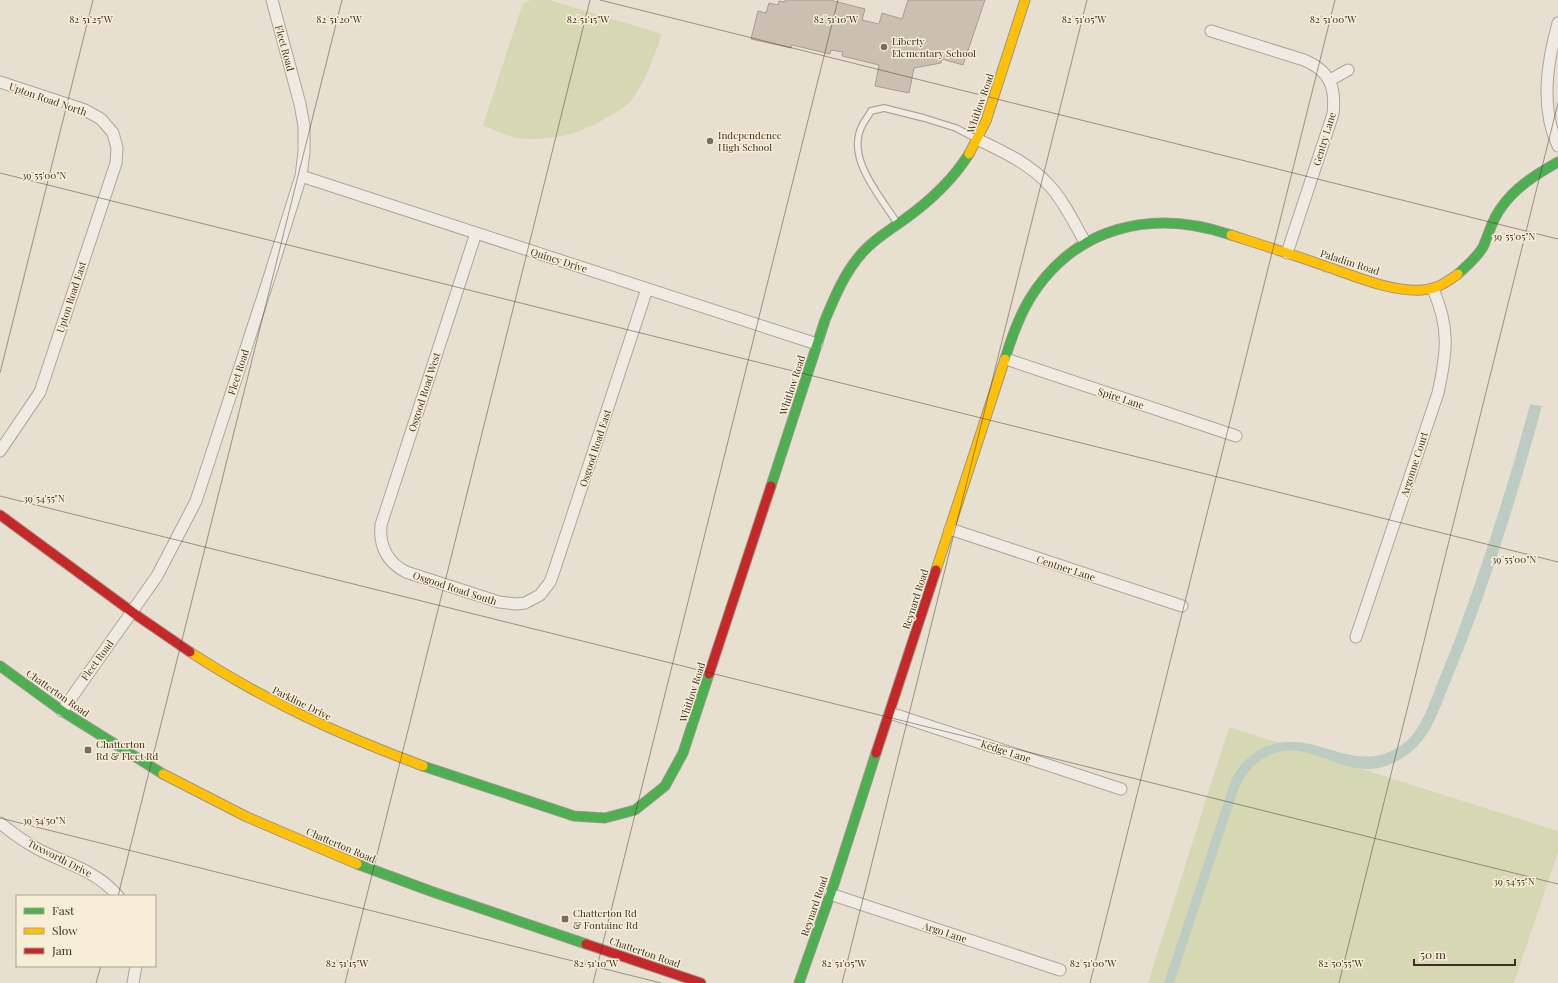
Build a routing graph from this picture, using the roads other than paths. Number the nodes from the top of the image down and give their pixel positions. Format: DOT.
graph roads {
  1 [pos="272,0"];
  2 [pos="1025,0"];
  3 [pos="1558,23"];
  4 [pos="1211,31"];
  5 [pos="1348,70"];
  6 [pos="1330,80"];
  7 [pos="0,82"];
  8 [pos="113,133"];
  9 [pos="979,140"];
  10 [pos="1558,146"];
  11 [pos="1558,162"];
  12 [pos="301,176"];
  13 [pos="897,224"];
  14 [pos="476,233"];
  15 [pos="1085,242"];
  16 [pos="1287,253"];
  17 [pos="647,289"];
  18 [pos="1433,289"];
  19 [pos="817,344"];
  20 [pos="1006,359"];
  21 [pos="1236,436"];
  22 [pos="0,451"];
  23 [pos="0,515"];
  24 [pos="950,529"];
  25 [pos="385,553"];
  26 [pos="532,600"];
  27 [pos="1182,606"];
  28 [pos="132,612"];
  29 [pos="1356,637"];
  30 [pos="0,666"];
  31 [pos="62,711"];
  32 [pos="890,713"];
  33 [pos="1121,789"];
  34 [pos="635,810"];
  35 [pos="0,823"];
  36 [pos="830,894"];
  37 [pos="117,895"];
  38 [pos="136,967"];
  39 [pos="1060,970"];
  40 [pos="686,981"];
  41 [pos="133,983"];
  42 [pos="702,983"];
  43 [pos="799,983"];
  1 -- 12 [label="street, Fleet Road"];
  2 -- 9 [label="street, Whitlow Road"];
  3 -- 10 [label="street"];
  4 -- 6 [label="street"];
  5 -- 6 [label="street"];
  6 -- 16 [label="street, Gentry Lane"];
  7 -- 8 [label="street, Upton Road North"];
  8 -- 22 [label="street, Upton Road East"];
  9 -- 13 [label="street, Whitlow Road"];
  9 -- 13 [label="lane"];
  9 -- 15 [label="street"];
  11 -- 18 [label="street, Paladim Road"];
  12 -- 14 [label="street, Quincy Drive"];
  12 -- 28 [label="street, Fleet Road"];
  13 -- 19 [label="street, Whitlow Road"];
  14 -- 17 [label="street, Quincy Drive"];
  14 -- 25 [label="street, Osgood Road West"];
  15 -- 16 [label="street, Paladim Road"];
  15 -- 20 [label="street, Reynard Road"];
  16 -- 18 [label="street, Paladim Road"];
  17 -- 19 [label="street, Quincy Drive"];
  17 -- 26 [label="street, Osgood Road East"];
  18 -- 29 [label="street, Argonne Court"];
  19 -- 34 [label="street, Whitlow Road"];
  20 -- 21 [label="street, Spire Lane"];
  20 -- 24 [label="street, Reynard Road"];
  23 -- 28 [label="street, Parkline Drive"];
  24 -- 27 [label="street, Centner Lane"];
  24 -- 32 [label="street, Reynard Road"];
  25 -- 26 [label="street, Osgood Road South"];
  28 -- 31 [label="street, Fleet Road"];
  28 -- 34 [label="street, Parkline Drive"];
  30 -- 31 [label="street, Chatterton Road"];
  31 -- 40 [label="street, Chatterton Road"];
  32 -- 33 [label="street, Kedge Lane"];
  32 -- 36 [label="street, Reynard Road"];
  35 -- 37 [label="street, Tuxworth Drive"];
  36 -- 39 [label="street, Argo Lane"];
  36 -- 43 [label="street, Reynard Road"];
  38 -- 41 [label="street"];
  40 -- 42 [label="street, Chatterton Road"];
}
